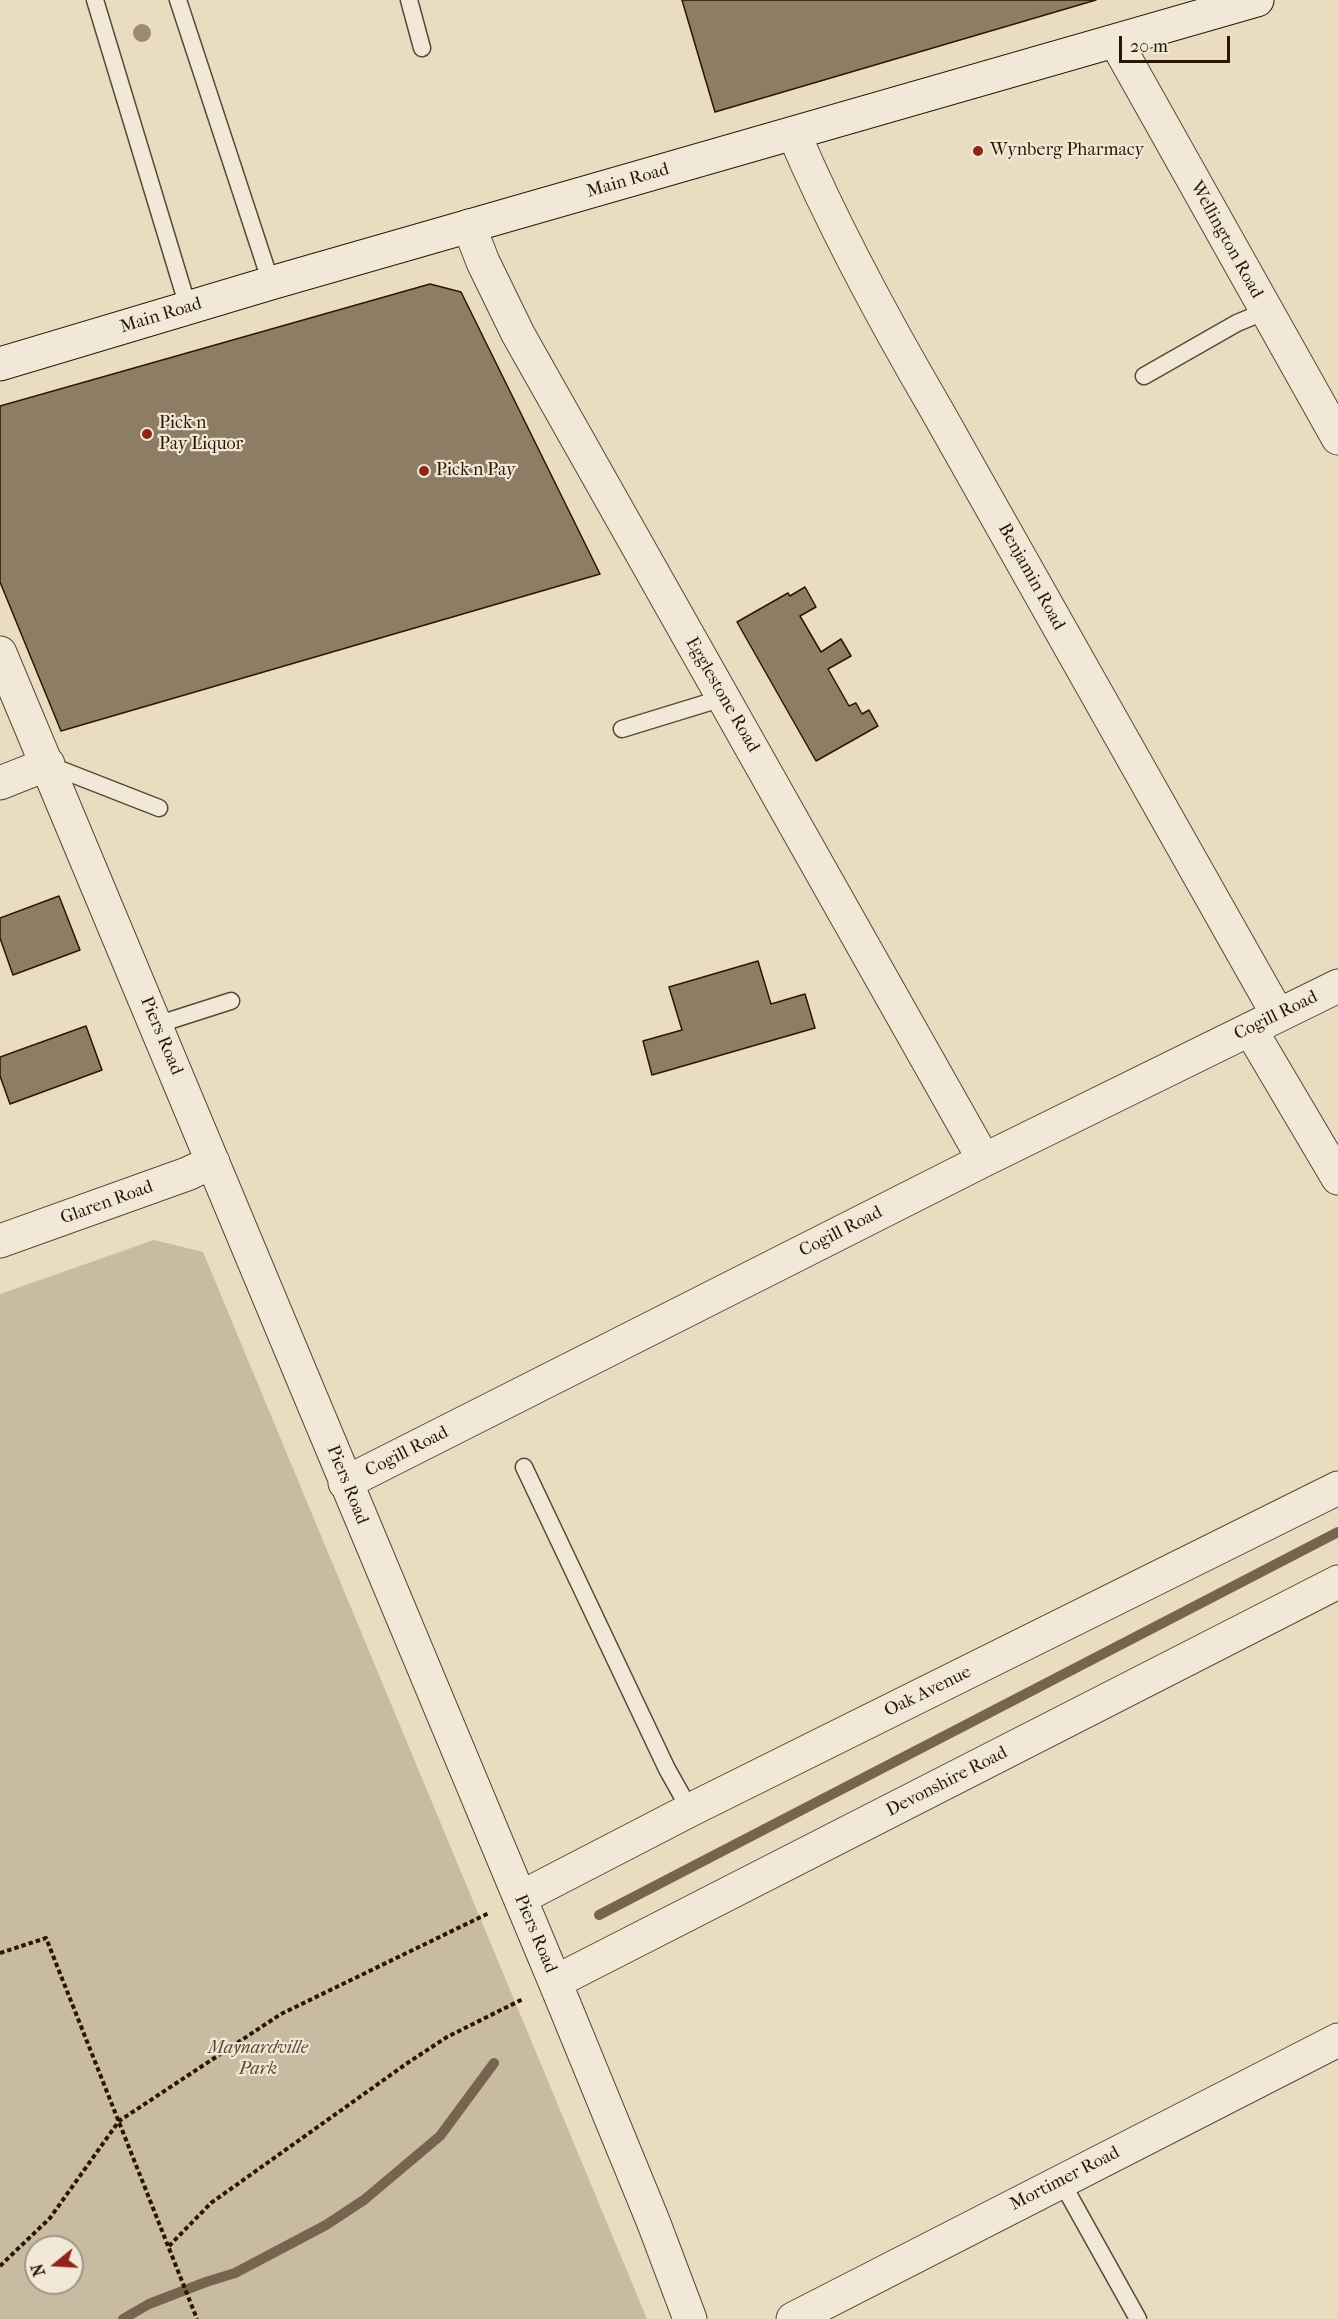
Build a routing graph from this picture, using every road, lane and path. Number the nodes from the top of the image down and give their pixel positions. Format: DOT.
graph roads {
  1 [pos="95,0"];
  2 [pos="178,0"];
  3 [pos="409,0"];
  4 [pos="1251,1"];
  5 [pos="1116,42"];
  6 [pos="422,48"];
  7 [pos="794,135"];
  8 [pos="469,226"];
  9 [pos="271,284"];
  10 [pos="188,308"];
  11 [pos="1266,311"];
  12 [pos="0,364"];
  13 [pos="1144,376"];
  14 [pos="1338,438"];
  15 [pos="0,653"];
  16 [pos="723,698"];
  17 [pos="622,729"];
  18 [pos="48,764"];
  19 [pos="0,783"];
  20 [pos="159,808"];
  21 [pos="1338,986"];
  22 [pos="231,1001"];
  23 [pos="1264,1022"];
  24 [pos="156,1025"];
  25 [pos="984,1160"];
  26 [pos="213,1162"];
  27 [pos="1338,1178"];
  28 [pos="0,1241"];
  29 [pos="524,1467"];
  30 [pos="345,1483"];
  31 [pos="1338,1488"];
  32 [pos="1338,1582"];
  33 [pos="690,1810"];
  34 [pos="508,1903"];
  35 [pos="0,1953"];
  36 [pos="543,1988"];
  37 [pos="1338,2040"];
  38 [pos="118,2121"];
  39 [pos="1061,2181"];
  40 [pos="169,2246"];
  41 [pos="0,2266"];
  42 [pos="197,2319"];
  43 [pos="690,2319"];
  44 [pos="794,2319"];
  45 [pos="1138,2319"];
  1 -- 10 [label="lane"];
  2 -- 9 [label="lane"];
  3 -- 6 [label="lane"];
  4 -- 5 [label="street, Main Road"];
  5 -- 7 [label="street, Main Road"];
  5 -- 11 [label="street, Wellington Road"];
  7 -- 8 [label="street, Main Road"];
  7 -- 23 [label="street, Benjamin Road"];
  8 -- 9 [label="street, Main Road"];
  8 -- 16 [label="street, Egglestone Road"];
  9 -- 10 [label="street, Main Road"];
  10 -- 12 [label="street, Main Road"];
  11 -- 13 [label="lane"];
  11 -- 14 [label="street, Wellington Road"];
  15 -- 18 [label="street, Piers Road"];
  16 -- 17 [label="lane"];
  16 -- 25 [label="street, Egglestone Road"];
  18 -- 19 [label="street"];
  18 -- 20 [label="lane"];
  18 -- 24 [label="street, Piers Road"];
  21 -- 23 [label="street, Cogill Road"];
  22 -- 24 [label="lane"];
  23 -- 25 [label="street, Cogill Road"];
  23 -- 27 [label="street, Benjamin Road"];
  24 -- 26 [label="street, Piers Road"];
  25 -- 30 [label="street, Cogill Road"];
  26 -- 28 [label="street, Glaren Road"];
  26 -- 30 [label="street, Piers Road"];
  29 -- 33 [label="lane"];
  30 -- 34 [label="street, Piers Road"];
  31 -- 33 [label="street, Oak Avenue"];
  32 -- 36 [label="street, Devonshire Road"];
  33 -- 34 [label="street, Oak Avenue"];
  34 -- 36 [label="street, Piers Road"];
  34 -- 38 [label="path"];
  35 -- 38 [label="path"];
  36 -- 40 [label="path"];
  36 -- 43 [label="street, Piers Road"];
  37 -- 39 [label="street, Mortimer Road"];
  38 -- 40 [label="path"];
  38 -- 41 [label="path"];
  39 -- 44 [label="street, Mortimer Road"];
  39 -- 45 [label="lane"];
  40 -- 42 [label="path"];
}
